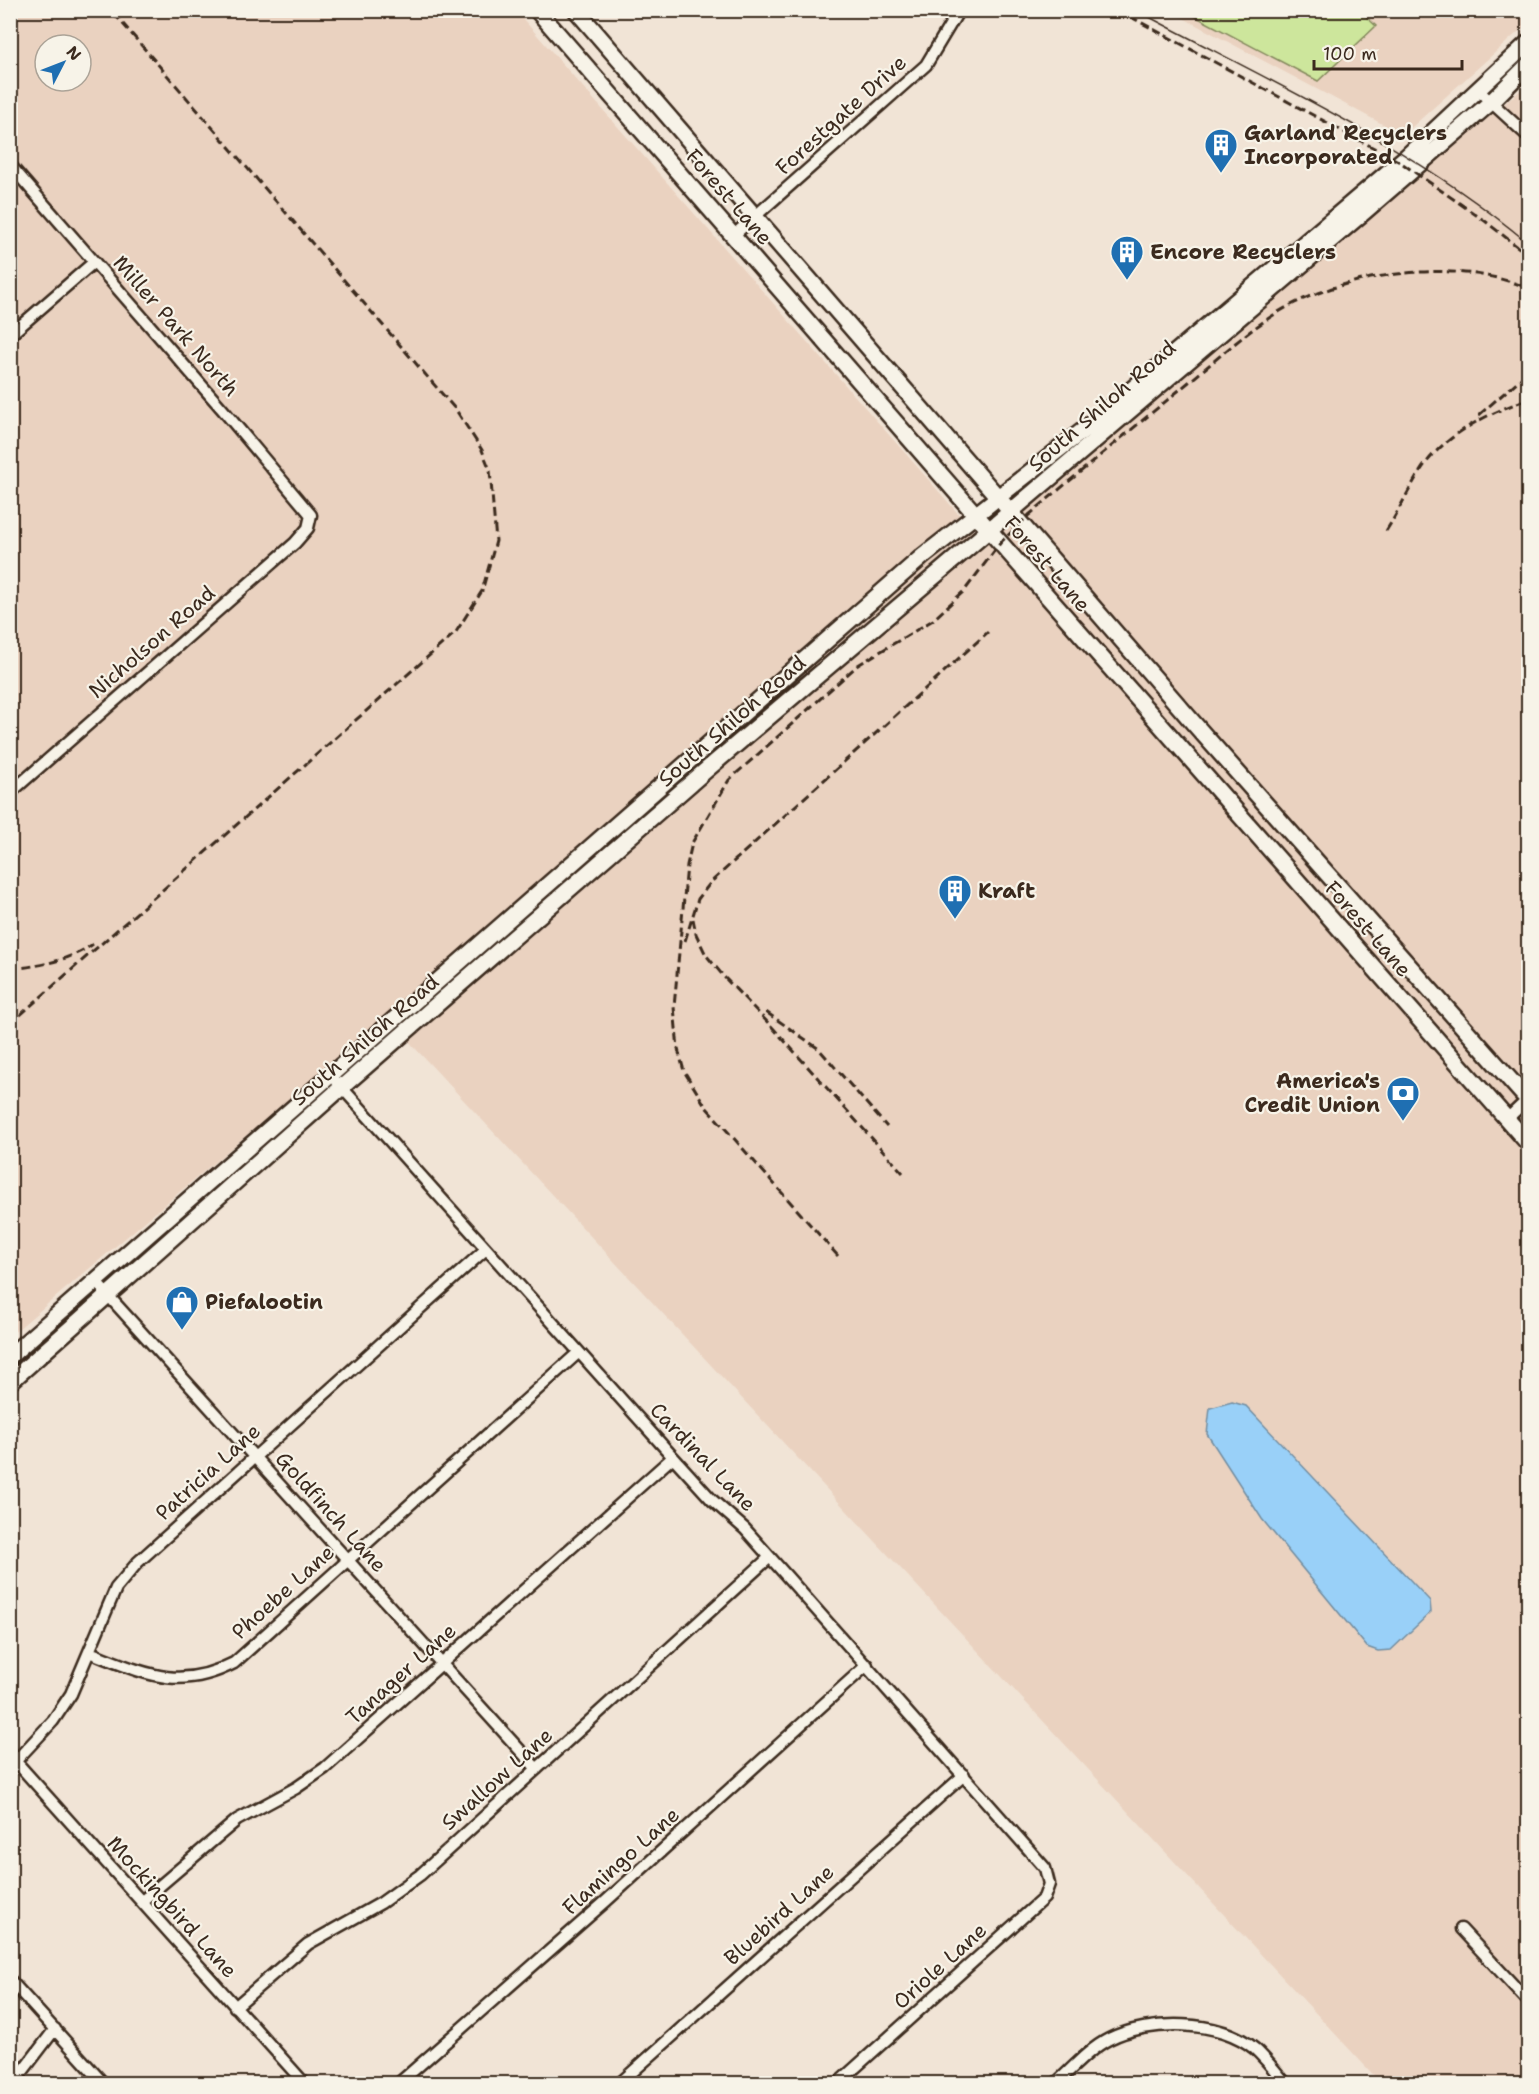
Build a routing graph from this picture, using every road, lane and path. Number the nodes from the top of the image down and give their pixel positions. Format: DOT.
graph roads {
  1 [pos="537,10"];
  2 [pos="576,10"];
  3 [pos="959,10"];
  4 [pos="1528,43"];
  5 [pos="1528,65"];
  6 [pos="1479,91"];
  7 [pos="1490,103"];
  8 [pos="658,106"];
  9 [pos="638,125"];
  10 [pos="1528,136"];
  11 [pos="10,165"];
  12 [pos="755,217"];
  13 [pos="734,235"];
  14 [pos="94,262"];
  15 [pos="10,335"];
  16 [pos="997,497"];
  17 [pos="1011,512"];
  18 [pos="975,514"];
  19 [pos="311,515"];
  20 [pos="988,529"];
  21 [pos="10,793"];
  22 [pos="331,1075"];
  23 [pos="342,1087"];
  24 [pos="1528,1100"];
  25 [pos="1507,1119"];
  26 [pos="1528,1143"];
  27 [pos="486,1249"];
  28 [pos="95,1281"];
  29 [pos="108,1295"];
  30 [pos="579,1352"];
  31 [pos="10,1356"];
  32 [pos="10,1382"];
  33 [pos="255,1456"];
  34 [pos="672,1457"];
  35 [pos="770,1557"];
  36 [pos="348,1560"];
  37 [pos="89,1652"];
  38 [pos="441,1664"];
  39 [pos="867,1665"];
  40 [pos="12,1761"];
  41 [pos="537,1769"];
  42 [pos="964,1775"];
  43 [pos="1045,1868"];
  44 [pos="142,1901"];
  45 [pos="1461,1929"];
  46 [pos="10,1980"];
  47 [pos="1528,2001"];
  48 [pos="235,2007"];
  49 [pos="55,2029"];
  50 [pos="299,2081"];
  51 [pos="13,2084"];
  52 [pos="104,2084"];
  53 [pos="398,2084"];
  54 [pos="619,2084"];
  55 [pos="837,2084"];
  56 [pos="1055,2084"];
  57 [pos="1286,2084"];
  1 -- 9 [label="main road, Forest Lane"];
  2 -- 8 [label="main road, Forest Lane"];
  3 -- 12 [label="street, Forestgate Drive"];
  4 -- 6 [label="main road, South Shiloh Road"];
  5 -- 7 [label="main road, South Shiloh Road"];
  6 -- 7 [label="street"];
  6 -- 16 [label="main road, South Shiloh Road"];
  7 -- 10 [label="street"];
  7 -- 17 [label="main road, South Shiloh Road"];
  8 -- 9 [label="main road"];
  8 -- 12 [label="main road, Forest Lane"];
  9 -- 13 [label="main road, Forest Lane"];
  11 -- 14 [label="street, Miller Park North"];
  12 -- 13 [label="street, Forestgate Drive"];
  12 -- 16 [label="main road, Forest Lane"];
  13 -- 18 [label="main road, Forest Lane"];
  14 -- 15 [label="street"];
  14 -- 19 [label="street, Miller Park North"];
  16 -- 17 [label="main road, Forest Lane"];
  16 -- 18 [label="main road, South Shiloh Road"];
  17 -- 20 [label="main road, South Shiloh Road"];
  17 -- 24 [label="main road, Forest Lane"];
  18 -- 20 [label="main road, Forest Lane"];
  18 -- 22 [label="main road, South Shiloh Road"];
  19 -- 21 [label="street, Nicholson Road"];
  20 -- 23 [label="main road, South Shiloh Road"];
  20 -- 25 [label="main road, Forest Lane"];
  22 -- 23 [label="street, Cardinal Lane"];
  22 -- 28 [label="main road, South Shiloh Road"];
  23 -- 27 [label="street, Cardinal Lane"];
  23 -- 29 [label="main road, South Shiloh Road"];
  24 -- 25 [label="street"];
  25 -- 26 [label="main road, Forest Lane"];
  27 -- 30 [label="street, Cardinal Lane"];
  27 -- 33 [label="street, Patricia Lane"];
  28 -- 29 [label="street, Goldfinch Lane"];
  28 -- 31 [label="main road, South Shiloh Road"];
  29 -- 32 [label="main road, South Shiloh Road"];
  29 -- 33 [label="street, Goldfinch Lane"];
  30 -- 34 [label="street, Cardinal Lane"];
  30 -- 36 [label="street, Phoebe Lane"];
  33 -- 36 [label="street, Goldfinch Lane"];
  33 -- 37 [label="street, Patricia Lane"];
  34 -- 35 [label="street, Cardinal Lane"];
  34 -- 38 [label="street, Tanager Lane"];
  35 -- 39 [label="street, Cardinal Lane"];
  35 -- 41 [label="street, Swallow Lane"];
  36 -- 37 [label="street, Phoebe Lane"];
  36 -- 38 [label="street, Goldfinch Lane"];
  37 -- 40 [label="street, Patricia Lane"];
  38 -- 41 [label="street, Goldfinch Lane"];
  38 -- 44 [label="street, Tanager Lane"];
  39 -- 42 [label="street, Cardinal Lane"];
  39 -- 53 [label="street, Flamingo Lane"];
  40 -- 44 [label="street, Mockingbird Lane"];
  41 -- 48 [label="street, Swallow Lane"];
  42 -- 43 [label="street, Cardinal Lane"];
  42 -- 54 [label="street, Bluebird Lane"];
  43 -- 55 [label="street, Oriole Lane"];
  44 -- 48 [label="street, Mockingbird Lane"];
  45 -- 47 [label="street"];
  46 -- 49 [label="street"];
  48 -- 50 [label="street, Mockingbird Lane"];
  49 -- 51 [label="street"];
  49 -- 52 [label="street"];
  56 -- 57 [label="street"];
}
